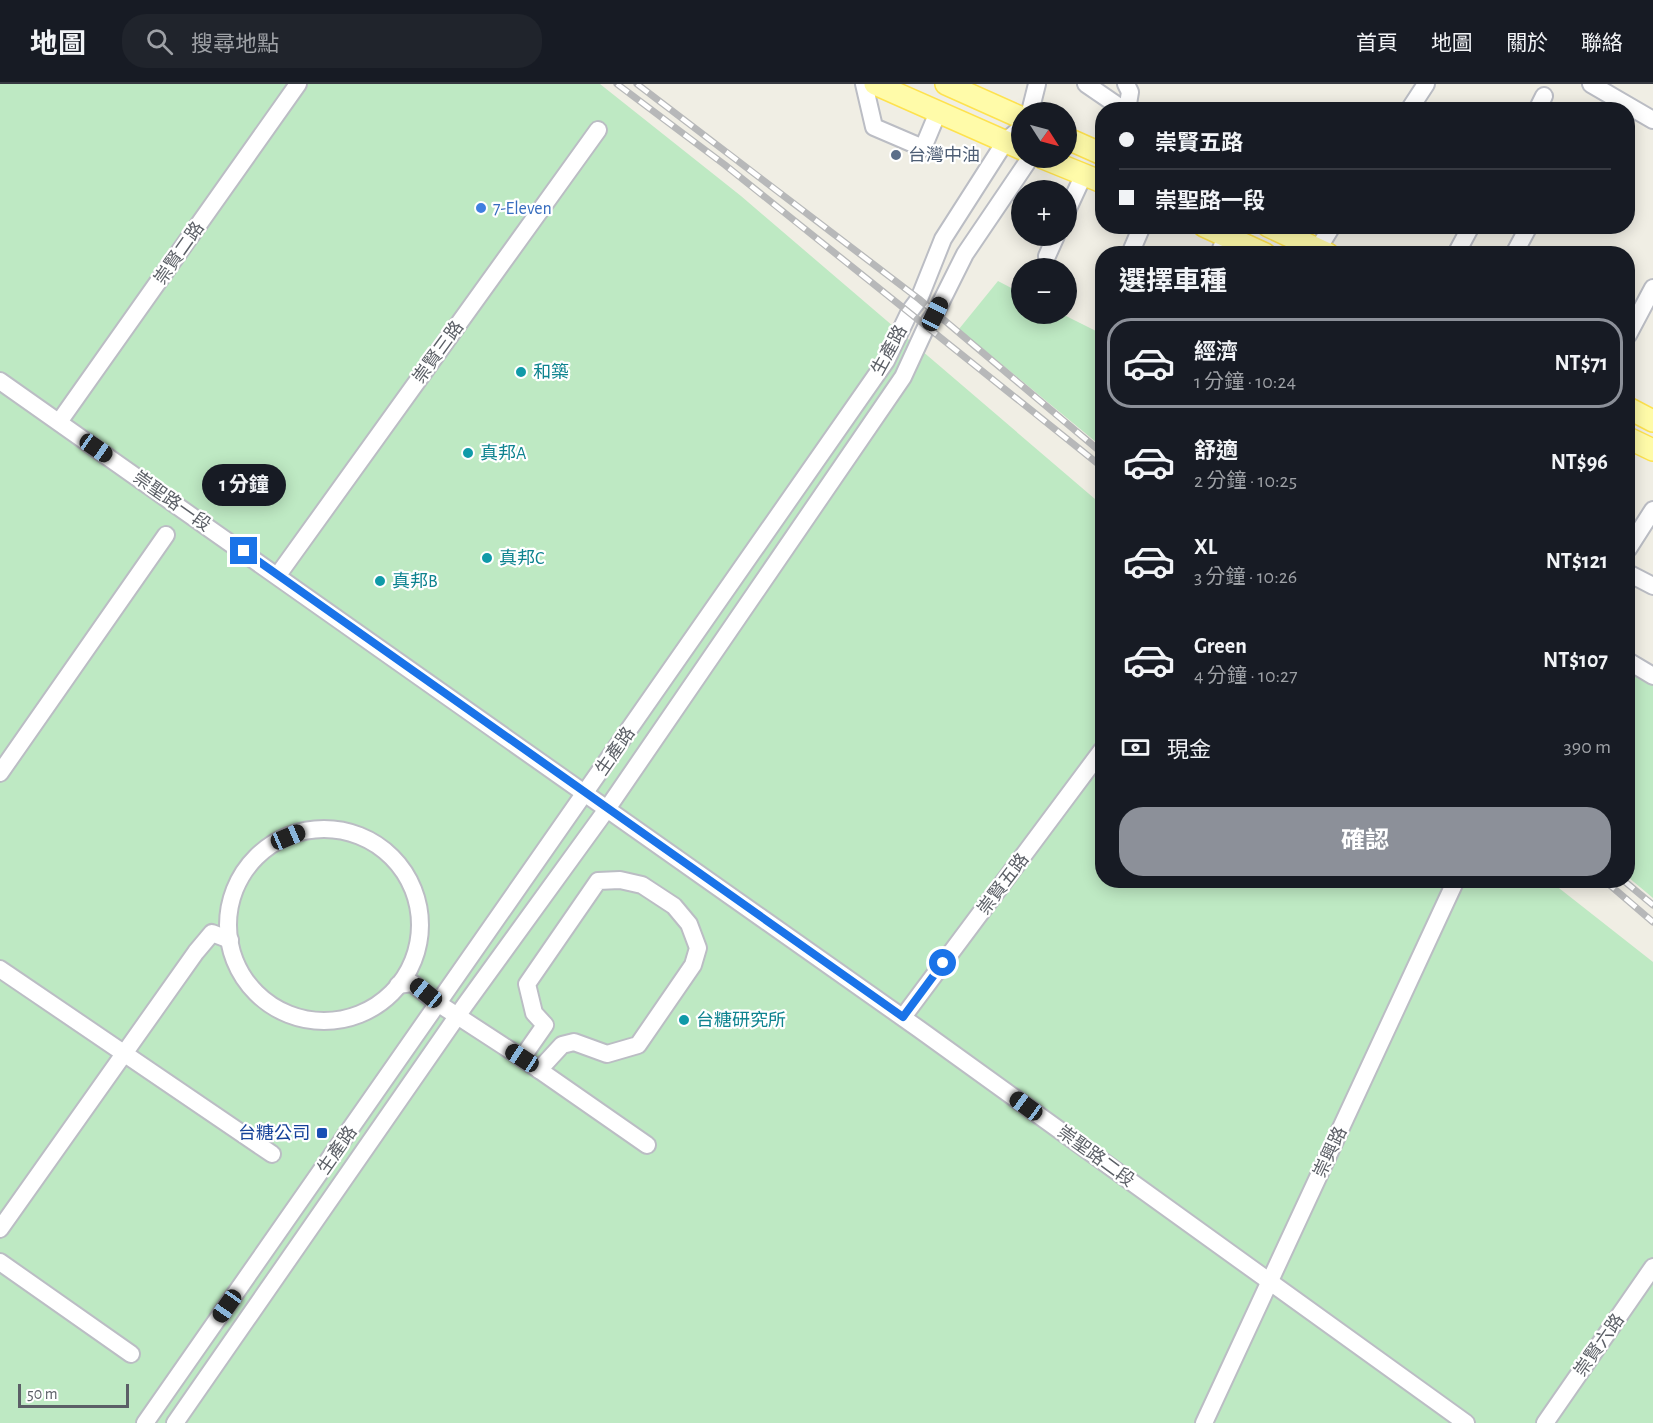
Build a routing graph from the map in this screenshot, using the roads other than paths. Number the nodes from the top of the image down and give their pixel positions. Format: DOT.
graph roads {
  1 [pos="298,84"];
  2 [pos="864,84"];
  3 [pos="875,84"];
  4 [pos="946,84"];
  5 [pos="1037,84"];
  6 [pos="1086,84"];
  7 [pos="1126,84"];
  8 [pos="1426,84"];
  9 [pos="1591,84"];
  10 [pos="1032,102"];
  11 [pos="1113,102"];
  12 [pos="1127,102"];
  13 [pos="1414,102"];
  14 [pos="1622,102"];
  15 [pos="1635,110"];
  16 [pos="938,112"];
  17 [pos="1011,113"];
  18 [pos="1653,120"];
  19 [pos="598,130"];
  20 [pos="1077,143"];
  21 [pos="1011,145"];
  22 [pos="1011,149"];
  23 [pos="1095,151"];
  24 [pos="1023,168"];
  25 [pos="1068,168"];
  26 [pos="1094,178"];
  27 [pos="1077,199"];
  28 [pos="1212,234"];
  29 [pos="1284,234"];
  30 [pos="1223,245"];
  31 [pos="1052,246"];
  32 [pos="1308,246"];
  33 [pos="1047,256"];
  34 [pos="1653,288"];
  35 [pos="1635,322"];
  36 [pos="0,381"];
  37 [pos="1635,412"];
  38 [pos="1653,421"];
  39 [pos="59,422"];
  40 [pos="1635,441"];
  41 [pos="1653,450"];
  42 [pos="1653,510"];
  43 [pos="166,535"];
  44 [pos="1635,538"];
  45 [pos="278,575"];
  46 [pos="1635,577"];
  47 [pos="1653,586"];
  48 [pos="1635,665"];
  49 [pos="1653,676"];
  50 [pos="1095,759"];
  51 [pos="0,773"];
  52 [pos="586,794"];
  53 [pos="607,809"];
  54 [pos="1452,888"];
  55 [pos="230,940"];
  56 [pos="0,969"];
  57 [pos="398,985"];
  58 [pos="439,1004"];
  59 [pos="458,1016"];
  60 [pos="903,1017"];
  61 [pos="545,1025"];
  62 [pos="574,1042"];
  63 [pos="124,1054"];
  64 [pos="522,1058"];
  65 [pos="539,1070"];
  66 [pos="647,1145"];
  67 [pos="272,1154"];
  68 [pos="0,1229"];
  69 [pos="0,1262"];
  70 [pos="1653,1267"];
  71 [pos="1270,1282"];
  72 [pos="131,1354"];
  73 [pos="145,1423"];
  74 [pos="175,1423"];
  75 [pos="1204,1423"];
  76 [pos="1466,1423"];
  77 [pos="1545,1423"];
  1 -- 39 [label="street, 崇賢二路"];
  2 -- 16 [label="street"];
  3 -- 16 [label="main road"];
  4 -- 17 [label="main road"];
  5 -- 10 [label="street"];
  6 -- 11 [label="street"];
  7 -- 12 [label="street"];
  8 -- 13 [label="street"];
  9 -- 14 [label="street"];
  15 -- 18 [label="street"];
  16 -- 21 [label="main road"];
  19 -- 45 [label="street, 崇賢三路"];
  20 -- 23 [label="main road"];
  22 -- 52 [label="street, 生產路"];
  24 -- 53 [label="street, 生產路"];
  25 -- 26 [label="main road"];
  26 -- 27 [label="street"];
  28 -- 30 [label="main road"];
  29 -- 32 [label="main road"];
  31 -- 33 [label="street"];
  34 -- 35 [label="street"];
  36 -- 39 [label="street, 崇聖路一段"];
  37 -- 38 [label="main road"];
  39 -- 45 [label="street, 崇聖路一段"];
  40 -- 41 [label="main road"];
  42 -- 44 [label="street"];
  43 -- 51 [label="street"];
  45 -- 52 [label="street, 崇聖路一段"];
  46 -- 47 [label="street"];
  48 -- 49 [label="street"];
  50 -- 60 [label="street, 崇賢五路"];
  52 -- 53 [label="street, 崇聖路一段"];
  52 -- 58 [label="street, 生產路"];
  53 -- 59 [label="street, 生產路"];
  53 -- 60 [label="street, 崇聖路二段"];
  54 -- 71 [label="street, 崇興路"];
  55 -- 57 [label="street"];
  55 -- 57 [label="street"];
  55 -- 63 [label="street"];
  56 -- 63 [label="street"];
  57 -- 58 [label="street"];
  58 -- 59 [label="street"];
  58 -- 73 [label="street, 生產路"];
  59 -- 64 [label="street"];
  59 -- 74 [label="street, 生產路"];
  60 -- 71 [label="street, 崇聖路二段"];
  61 -- 62 [label="street"];
  61 -- 62 [label="street"];
  61 -- 64 [label="street"];
  62 -- 65 [label="street"];
  63 -- 67 [label="street"];
  63 -- 68 [label="street"];
  64 -- 65 [label="street"];
  65 -- 66 [label="street"];
  69 -- 72 [label="street"];
  70 -- 77 [label="street, 崇賢六路"];
  71 -- 75 [label="street, 崇興路"];
  71 -- 76 [label="street, 崇聖路二段"];
}
